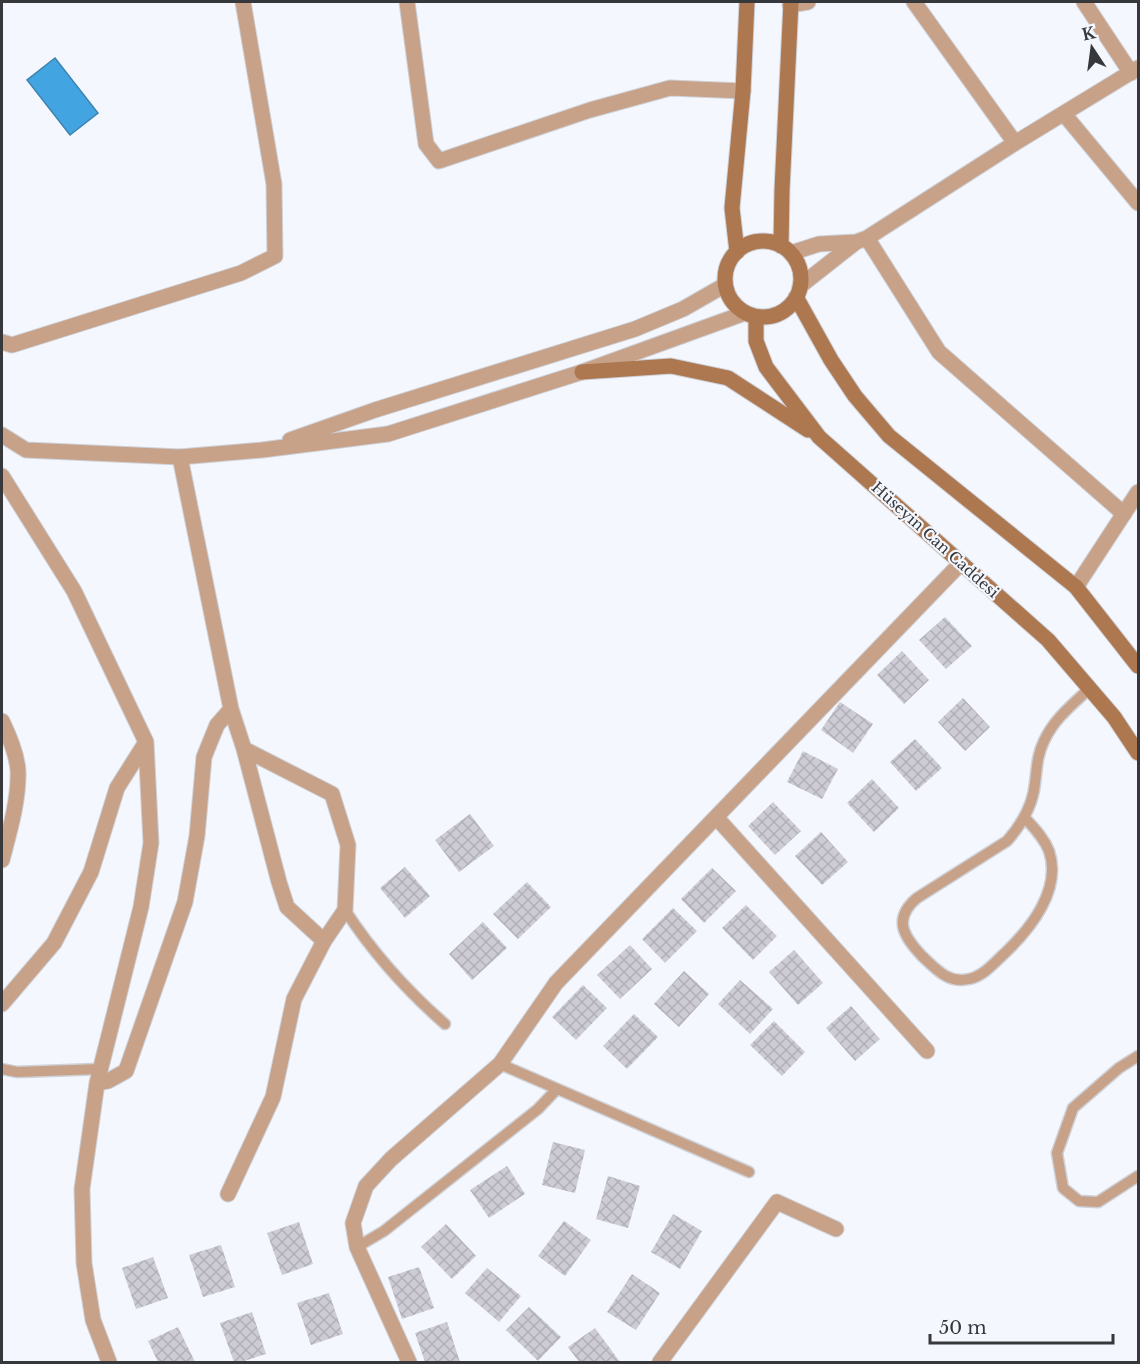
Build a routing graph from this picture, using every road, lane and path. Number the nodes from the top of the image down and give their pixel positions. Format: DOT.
graph roads {
  1 [pos="243,2"];
  2 [pos="408,2"];
  3 [pos="747,2"];
  4 [pos="808,2"];
  5 [pos="914,2"];
  6 [pos="1084,2"];
  7 [pos="790,3"];
  8 [pos="1135,70"];
  9 [pos="743,91"];
  10 [pos="1064,114"];
  11 [pos="1015,143"];
  12 [pos="1138,203"];
  13 [pos="861,240"];
  14 [pos="786,250"];
  15 [pos="737,252"];
  16 [pos="725,285"];
  17 [pos="798,292"];
  18 [pos="750,315"];
  19 [pos="2,342"];
  20 [pos="582,372"];
  21 [pos="2,435"];
  22 [pos="819,437"];
  23 [pos="262,450"];
  24 [pos="180,456"];
  25 [pos="2,476"];
  26 [pos="1138,492"];
  27 [pos="1124,514"];
  28 [pos="961,563"];
  29 [pos="1076,587"];
  30 [pos="1138,666"];
  31 [pos="1090,688"];
  32 [pos="231,709"];
  33 [pos="2,721"];
  34 [pos="146,742"];
  35 [pos="244,749"];
  36 [pos="1138,753"];
  37 [pos="716,817"];
  38 [pos="1024,818"];
  39 [pos="2,860"];
  40 [pos="345,910"];
  41 [pos="324,941"];
  42 [pos="2,1004"];
  43 [pos="445,1024"];
  44 [pos="927,1052"];
  45 [pos="1138,1056"];
  46 [pos="500,1064"];
  47 [pos="2,1069"];
  48 [pos="98,1076"];
  49 [pos="557,1089"];
  50 [pos="748,1172"];
  51 [pos="1138,1176"];
  52 [pos="228,1194"];
  53 [pos="836,1229"];
  54 [pos="357,1247"];
  55 [pos="667,1360"];
  56 [pos="109,1362"];
  57 [pos="409,1362"];
  1 -- 19 [label="street"];
  2 -- 9 [label="street"];
  3 -- 9 [label="main road"];
  4 -- 7 [label="street"];
  5 -- 11 [label="street"];
  6 -- 8 [label="street"];
  7 -- 14 [label="main road"];
  8 -- 10 [label="street"];
  9 -- 15 [label="main road"];
  10 -- 11 [label="street"];
  10 -- 12 [label="street"];
  11 -- 13 [label="street"];
  13 -- 14 [label="street"];
  13 -- 17 [label="street"];
  13 -- 27 [label="street"];
  14 -- 15 [label="main road"];
  14 -- 17 [label="main road"];
  15 -- 16 [label="main road"];
  16 -- 18 [label="main road"];
  16 -- 23 [label="street"];
  17 -- 18 [label="main road"];
  17 -- 29 [label="main road"];
  18 -- 20 [label="street"];
  18 -- 22 [label="main road, Hüseyin Can Caddesi"];
  20 -- 22 [label="main road"];
  20 -- 23 [label="street"];
  21 -- 24 [label="street"];
  22 -- 28 [label="main road, Hüseyin Can Caddesi"];
  23 -- 24 [label="street"];
  24 -- 32 [label="street"];
  25 -- 34 [label="street"];
  26 -- 27 [label="street"];
  27 -- 29 [label="street"];
  28 -- 31 [label="main road, Hüseyin Can Caddesi"];
  28 -- 37 [label="street"];
  29 -- 30 [label="main road"];
  31 -- 36 [label="main road, Hüseyin Can Caddesi"];
  31 -- 38 [label="lane"];
  32 -- 35 [label="street"];
  32 -- 48 [label="street"];
  33 -- 39 [label="street"];
  34 -- 42 [label="street"];
  34 -- 48 [label="street"];
  35 -- 40 [label="street"];
  35 -- 41 [label="street"];
  37 -- 44 [label="street"];
  37 -- 46 [label="street"];
  38 -- 38 [label="lane"];
  40 -- 41 [label="street"];
  40 -- 43 [label="lane"];
  41 -- 52 [label="street"];
  45 -- 51 [label="lane"];
  46 -- 49 [label="lane"];
  46 -- 54 [label="street"];
  47 -- 48 [label="lane"];
  48 -- 56 [label="street"];
  49 -- 50 [label="lane"];
  49 -- 54 [label="lane"];
  53 -- 55 [label="street"];
  54 -- 57 [label="street"];
}
